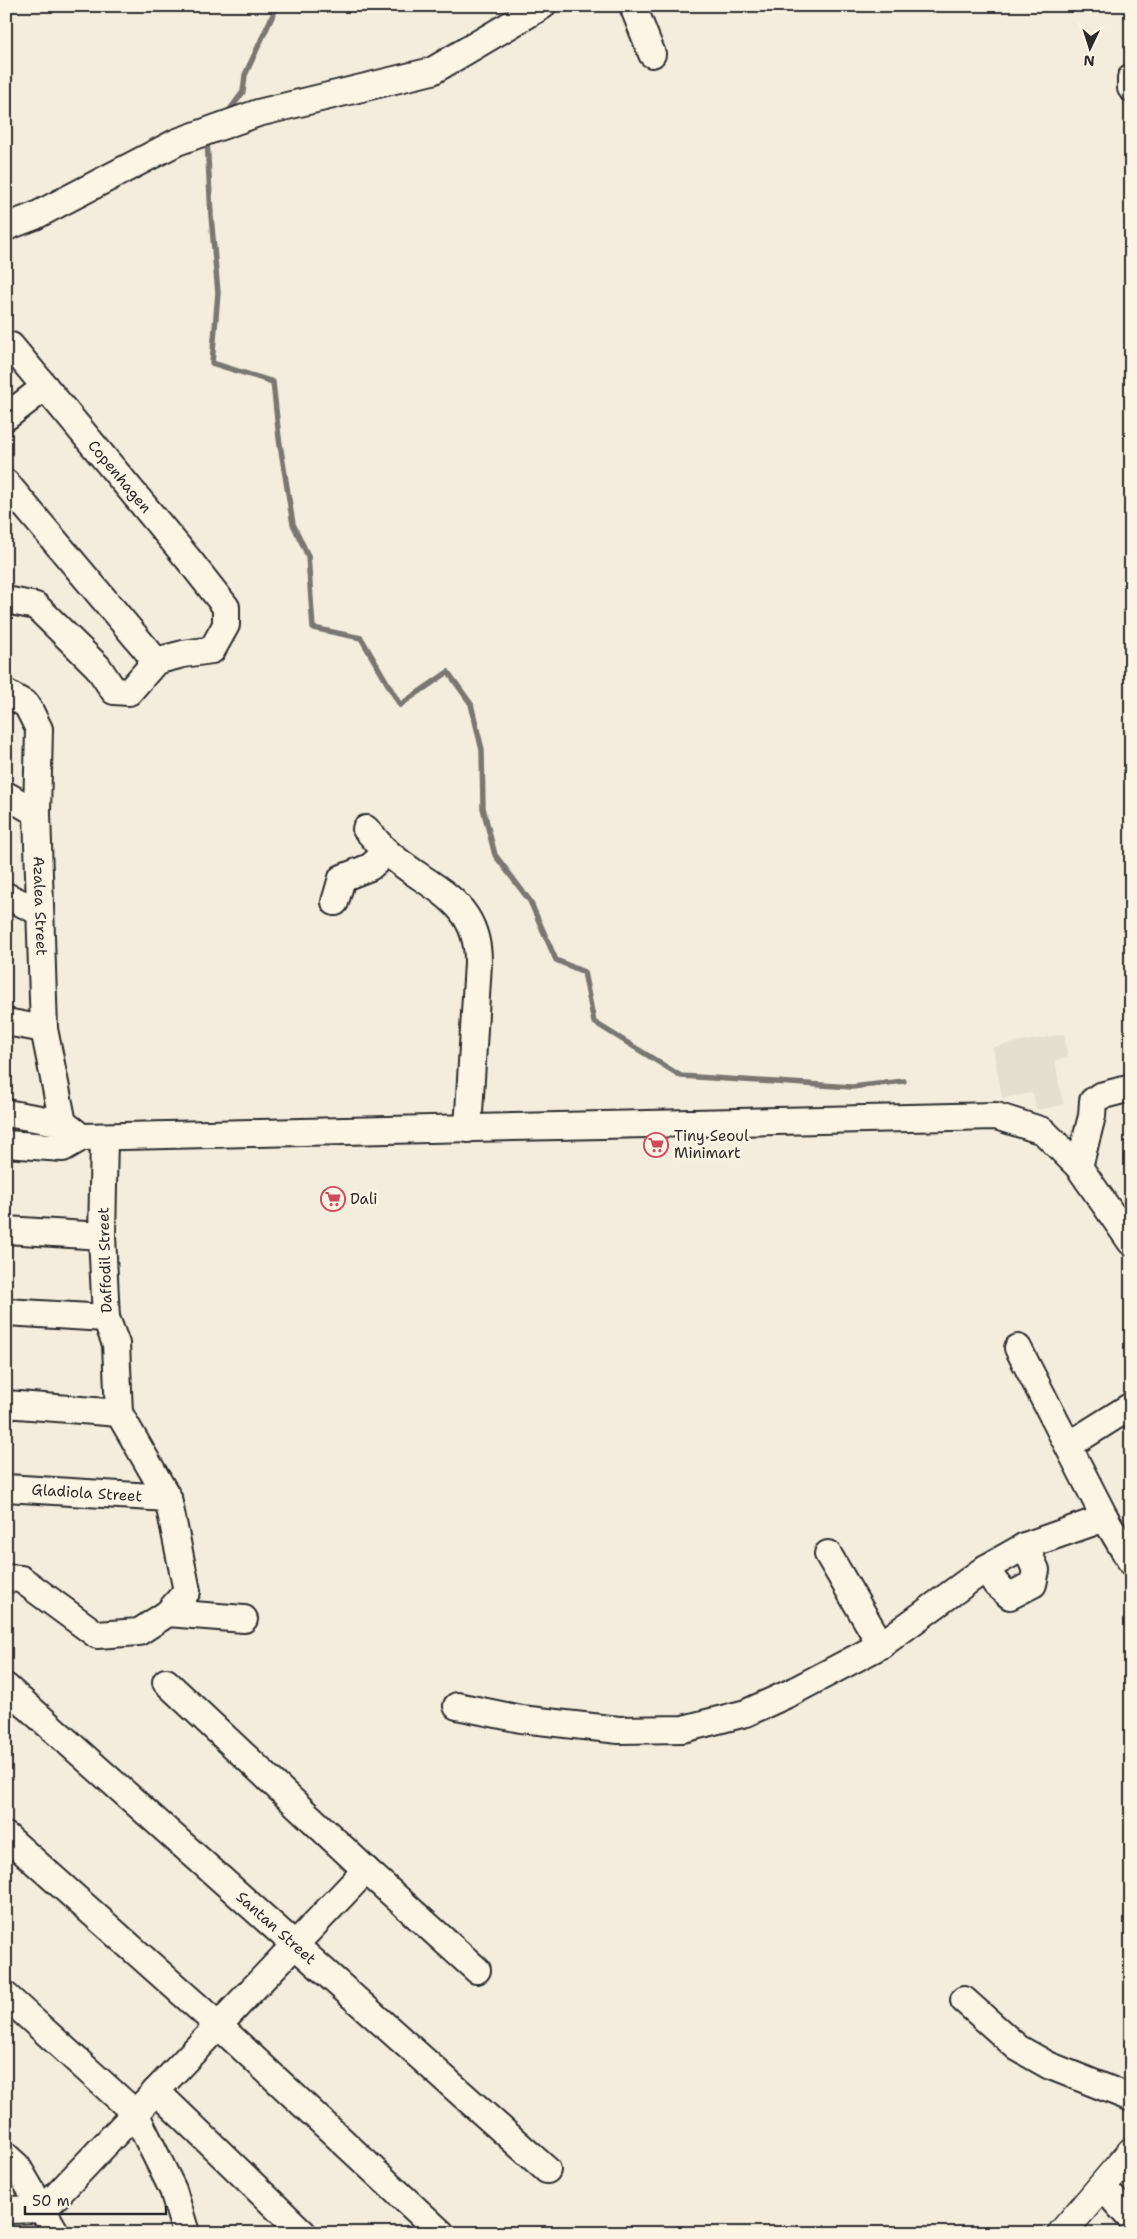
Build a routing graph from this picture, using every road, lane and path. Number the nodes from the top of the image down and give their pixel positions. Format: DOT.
graph roads {
  1 [pos="542,6"];
  2 [pos="633,6"];
  3 [pos="652,54"];
  4 [pos="1131,78"];
  5 [pos="1131,88"];
  6 [pos="6,227"];
  7 [pos="9,345"];
  8 [pos="45,386"];
  9 [pos="6,417"];
  10 [pos="6,482"];
  11 [pos="6,600"];
  12 [pos="156,661"];
  13 [pos="10,695"];
  14 [pos="6,795"];
  15 [pos="37,813"];
  16 [pos="366,829"];
  17 [pos="387,852"];
  18 [pos="6,896"];
  19 [pos="335,902"];
  20 [pos="40,912"];
  21 [pos="6,1022"];
  22 [pos="44,1029"];
  23 [pos="1131,1088"];
  24 [pos="6,1113"];
  25 [pos="468,1129"];
  26 [pos="83,1132"];
  27 [pos="6,1144"];
  28 [pos="1079,1167"];
  29 [pos="6,1230"];
  30 [pos="102,1236"];
  31 [pos="1131,1242"];
  32 [pos="6,1312"];
  33 [pos="106,1318"];
  34 [pos="1018,1348"];
  35 [pos="6,1404"];
  36 [pos="1131,1406"];
  37 [pos="119,1413"];
  38 [pos="1068,1445"];
  39 [pos="6,1488"];
  40 [pos="168,1498"];
  41 [pos="1105,1518"];
  42 [pos="1025,1546"];
  43 [pos="828,1554"];
  44 [pos="1131,1562"];
  45 [pos="986,1568"];
  46 [pos="6,1578"];
  47 [pos="168,1613"];
  48 [pos="244,1619"];
  49 [pos="882,1645"];
  50 [pos="166,1682"];
  51 [pos="6,1687"];
  52 [pos="457,1706"];
  53 [pos="6,1836"];
  54 [pos="366,1870"];
  55 [pos="294,1945"];
  56 [pos="477,1970"];
  57 [pos="6,1996"];
  58 [pos="964,2000"];
  59 [pos="218,2026"];
  60 [pos="156,2090"];
  61 [pos="1131,2098"];
  62 [pos="136,2113"];
  63 [pos="1131,2152"];
  64 [pos="6,2156"];
  65 [pos="547,2170"];
  66 [pos="1102,2186"];
  67 [pos="6,2210"];
  68 [pos="44,2210"];
  69 [pos="1131,2219"];
  70 [pos="56,2233"];
  71 [pos="186,2233"];
  72 [pos="304,2233"];
  73 [pos="441,2233"];
  74 [pos="1062,2233"];
  1 -- 6 [label="street"];
  2 -- 3 [label="street"];
  4 -- 5 [label="street"];
  7 -- 8 [label="street, Copenhagen"];
  8 -- 9 [label="street"];
  8 -- 12 [label="street, Copenhagen"];
  10 -- 12 [label="street"];
  11 -- 12 [label="street"];
  13 -- 15 [label="street, Azalea Street"];
  14 -- 15 [label="street"];
  15 -- 20 [label="street, Azalea Street"];
  16 -- 17 [label="street"];
  17 -- 19 [label="street"];
  17 -- 25 [label="street"];
  18 -- 20 [label="street"];
  20 -- 22 [label="street, Azalea Street"];
  21 -- 22 [label="street"];
  22 -- 26 [label="street, Azalea Street"];
  23 -- 28 [label="street"];
  24 -- 26 [label="street"];
  25 -- 26 [label="street"];
  25 -- 28 [label="street"];
  26 -- 27 [label="street"];
  26 -- 30 [label="street, Daffodil Street"];
  28 -- 31 [label="street"];
  29 -- 30 [label="street"];
  30 -- 33 [label="street, Daffodil Street"];
  32 -- 33 [label="street"];
  33 -- 37 [label="street, Daffodil Street"];
  34 -- 38 [label="street"];
  35 -- 37 [label="street"];
  36 -- 38 [label="street"];
  37 -- 40 [label="street, Daffodil Street"];
  38 -- 41 [label="street"];
  39 -- 40 [label="street, Gladiola Street"];
  40 -- 47 [label="street, Daffodil Street"];
  41 -- 42 [label="street"];
  41 -- 44 [label="street"];
  42 -- 45 [label="street"];
  42 -- 45 [label="street"];
  43 -- 49 [label="street"];
  45 -- 49 [label="street"];
  46 -- 47 [label="street, Daffodil Street"];
  47 -- 48 [label="street"];
  49 -- 52 [label="street"];
  50 -- 54 [label="street"];
  51 -- 55 [label="street, Santan Street"];
  53 -- 59 [label="street"];
  54 -- 55 [label="street"];
  54 -- 56 [label="street"];
  55 -- 59 [label="street"];
  55 -- 65 [label="street, Santan Street"];
  57 -- 62 [label="street"];
  58 -- 61 [label="street"];
  59 -- 60 [label="street"];
  59 -- 73 [label="street"];
  60 -- 62 [label="street"];
  60 -- 72 [label="street"];
  62 -- 68 [label="street"];
  62 -- 71 [label="street"];
  63 -- 66 [label="main road"];
  64 -- 68 [label="street"];
  66 -- 69 [label="street"];
  66 -- 74 [label="main road"];
  67 -- 68 [label="street"];
  68 -- 70 [label="street"];
}
